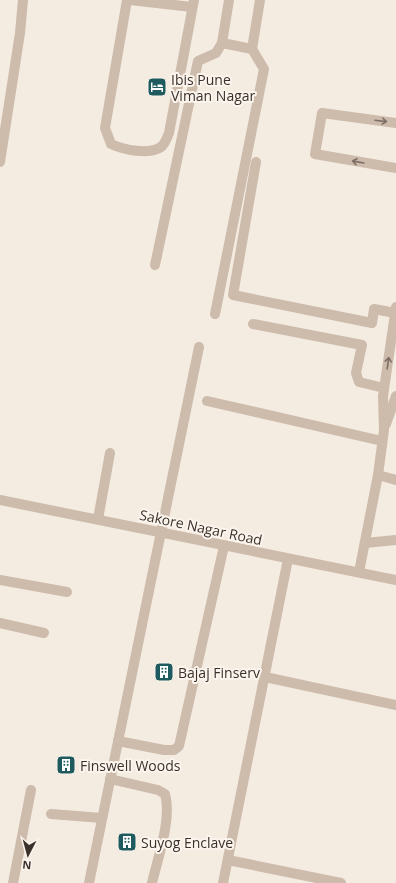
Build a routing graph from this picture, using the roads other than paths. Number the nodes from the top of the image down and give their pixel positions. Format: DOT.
graph roads {
  1 [pos="23,0"];
  2 [pos="129,0"];
  3 [pos="229,0"];
  4 [pos="260,0"];
  5 [pos="193,3"];
  6 [pos="222,43"];
  7 [pos="252,49"];
  8 [pos="396,123"];
  9 [pos="0,162"];
  10 [pos="256,162"];
  11 [pos="396,168"];
  12 [pos="155,265"];
  13 [pos="214,314"];
  14 [pos="395,320"];
  15 [pos="253,324"];
  16 [pos="199,346"];
  17 [pos="384,388"];
  18 [pos="396,396"];
  19 [pos="207,401"];
  20 [pos="384,430"];
  21 [pos="382,442"];
  22 [pos="110,453"];
  23 [pos="378,476"];
  24 [pos="396,480"];
  25 [pos="0,500"];
  26 [pos="98,520"];
  27 [pos="160,533"];
  28 [pos="396,540"];
  29 [pos="365,543"];
  30 [pos="224,546"];
  31 [pos="288,559"];
  32 [pos="359,572"];
  33 [pos="0,580"];
  34 [pos="396,580"];
  35 [pos="66,592"];
  36 [pos="0,623"];
  37 [pos="44,633"];
  38 [pos="265,677"];
  39 [pos="396,705"];
  40 [pos="118,741"];
  41 [pos="110,779"];
  42 [pos="31,790"];
  43 [pos="51,814"];
  44 [pos="102,818"];
  45 [pos="228,860"];
  46 [pos="13,883"];
  47 [pos="89,883"];
  48 [pos="152,883"];
  49 [pos="223,883"];
  50 [pos="341,883"];
  1 -- 9 [label="street"];
  2 -- 5 [label="street"];
  2 -- 5 [label="street"];
  3 -- 6 [label="street"];
  4 -- 7 [label="street"];
  6 -- 7 [label="street"];
  6 -- 12 [label="street"];
  7 -- 13 [label="street"];
  11 -- 8 [label="street, one-way"];
  10 -- 14 [label="street"];
  17 -- 14 [label="street, one-way"];
  15 -- 17 [label="street"];
  16 -- 27 [label="street"];
  17 -- 20 [label="street"];
  18 -- 20 [label="street"];
  19 -- 21 [label="street"];
  20 -- 21 [label="street"];
  21 -- 23 [label="street"];
  22 -- 26 [label="street"];
  23 -- 24 [label="street"];
  23 -- 29 [label="street"];
  25 -- 26 [label="street, Sakore Nagar Road"];
  26 -- 27 [label="street, Sakore Nagar Road"];
  27 -- 30 [label="street, Sakore Nagar Road"];
  27 -- 40 [label="street"];
  28 -- 29 [label="street"];
  29 -- 32 [label="street"];
  30 -- 31 [label="street, Sakore Nagar Road"];
  30 -- 40 [label="street"];
  31 -- 32 [label="street, Sakore Nagar Road"];
  31 -- 38 [label="street"];
  32 -- 34 [label="street, Sakore Nagar Road"];
  33 -- 35 [label="street"];
  36 -- 37 [label="street"];
  38 -- 39 [label="street"];
  38 -- 45 [label="street"];
  40 -- 41 [label="street"];
  41 -- 44 [label="street"];
  41 -- 48 [label="street"];
  42 -- 46 [label="street"];
  43 -- 44 [label="street"];
  44 -- 47 [label="street"];
  45 -- 49 [label="street"];
  45 -- 50 [label="street"];
}
